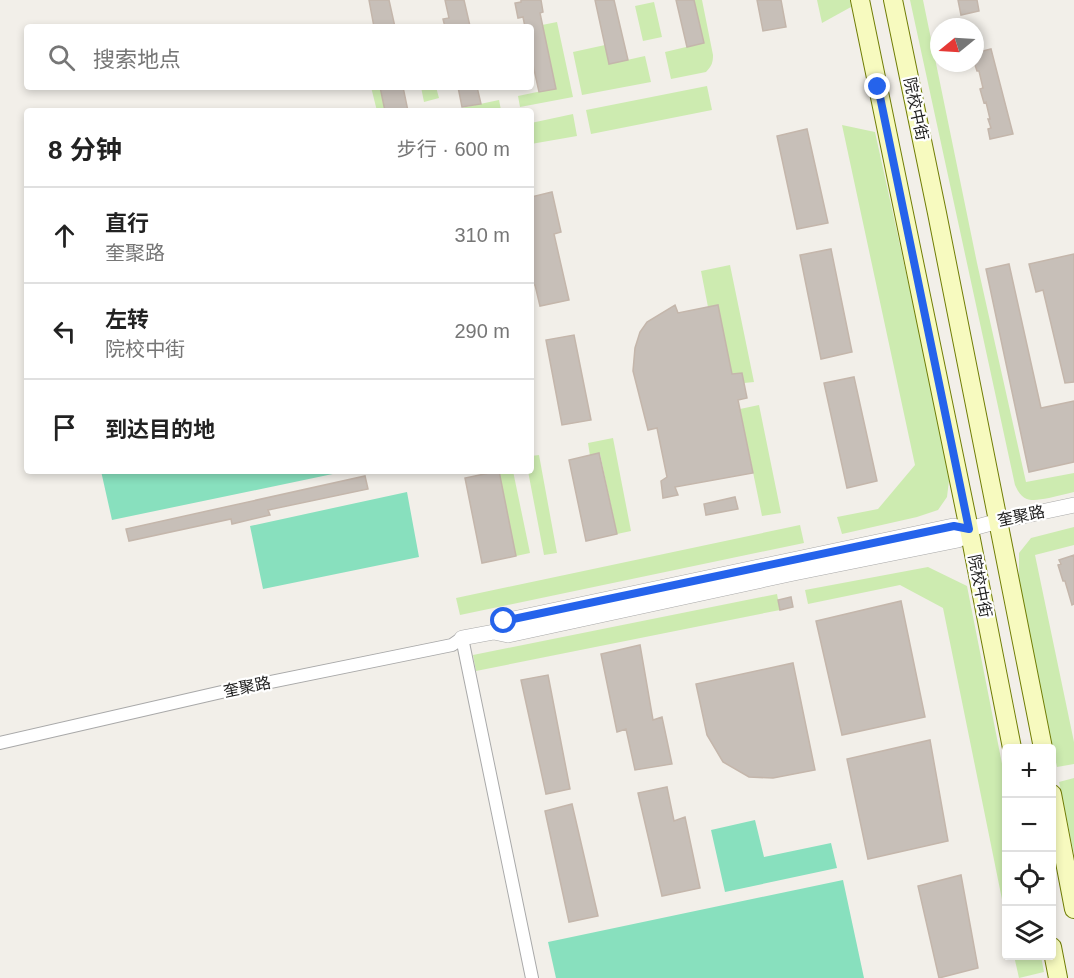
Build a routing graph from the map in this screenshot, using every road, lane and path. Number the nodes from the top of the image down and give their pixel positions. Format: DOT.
graph roads {
  1 [pos="860,0"];
  2 [pos="893,0"];
  3 [pos="1074,505"];
  4 [pos="999,521"];
  5 [pos="969,529"];
  6 [pos="462,638"];
  7 [pos="0,743"];
  8 [pos="1011,744"];
  9 [pos="1042,744"];
  10 [pos="1053,798"];
  11 [pos="1074,909"];
  12 [pos="1055,960"];
  13 [pos="532,978"];
  14 [pos="1058,978"];
  1 -- 5 [label="main road, 院校中街"];
  2 -- 4 [label="main road, 院校中街"];
  3 -- 4 [label="street, 奎聚路"];
  4 -- 5 [label="street, 奎聚路"];
  4 -- 9 [label="main road, 院校中街"];
  5 -- 6 [label="street, 奎聚路"];
  5 -- 8 [label="main road, 院校中街"];
  6 -- 7 [label="street, 奎聚路"];
  6 -- 13 [label="street"];
  10 -- 11 [label="main road"];
  12 -- 14 [label="main road"];
}
